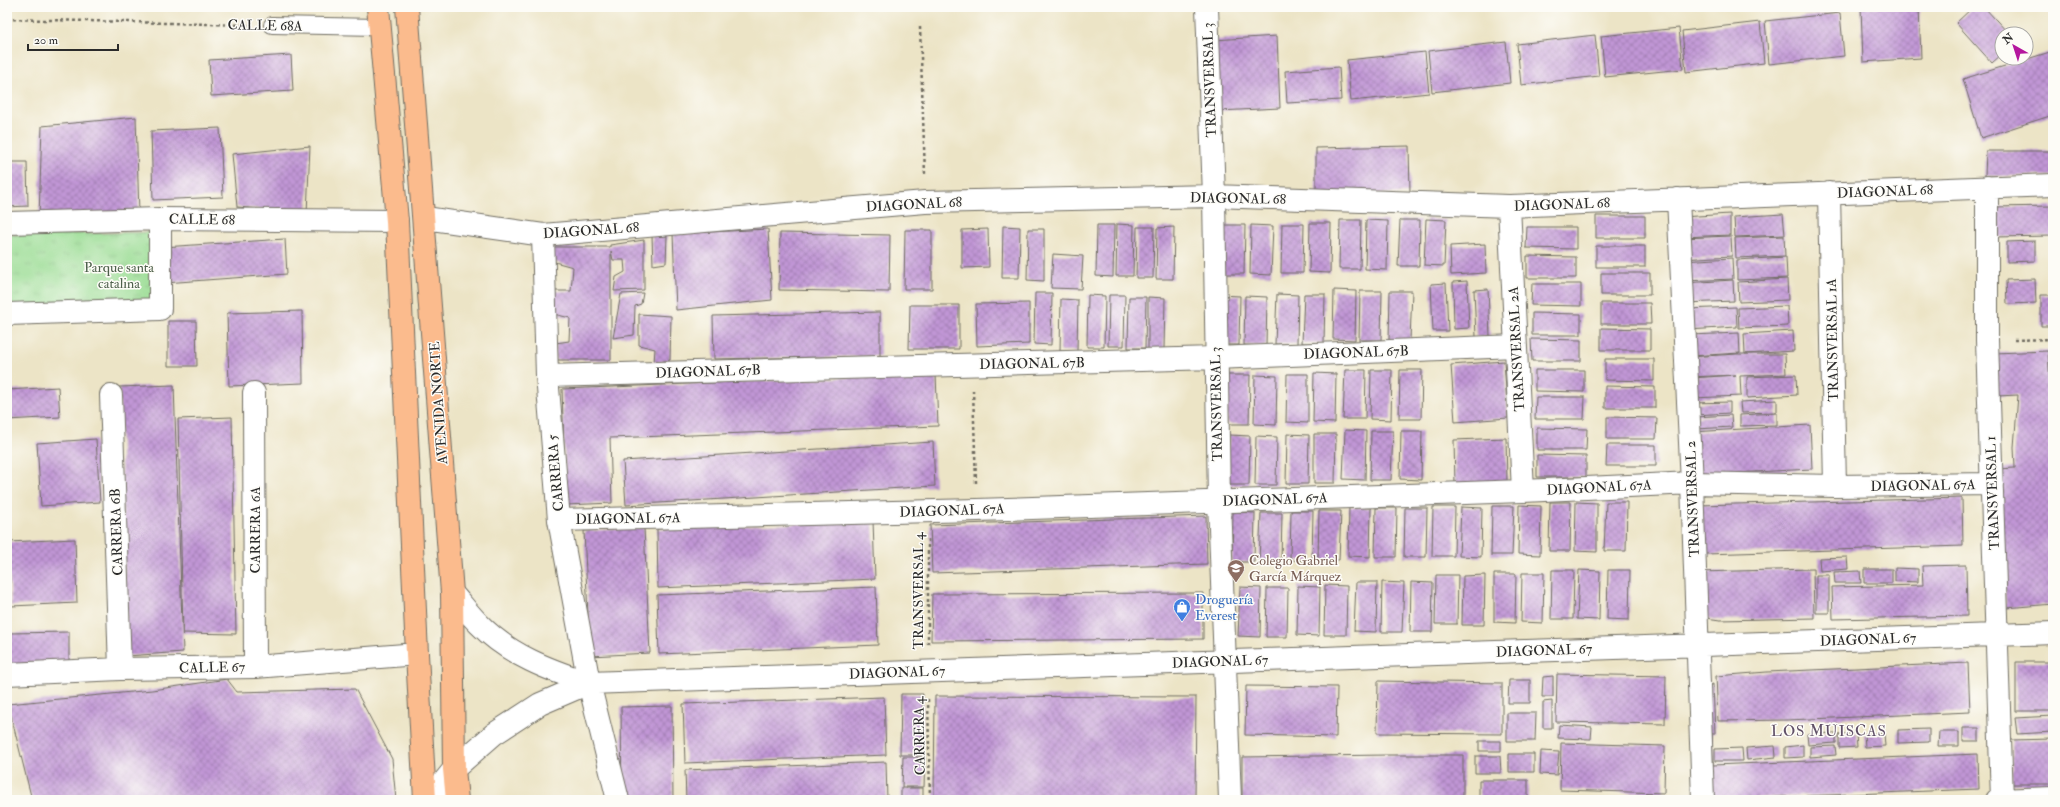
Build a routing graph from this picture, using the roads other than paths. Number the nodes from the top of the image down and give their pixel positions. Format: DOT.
graph roads {
  1 [pos="407,7"];
  2 [pos="1213,7"];
  3 [pos="379,17"];
  4 [pos="272,25"];
  5 [pos="2053,185"];
  6 [pos="1987,187"];
  7 [pos="1829,193"];
  8 [pos="1214,196"];
  9 [pos="1678,199"];
  10 [pos="1509,206"];
  11 [pos="160,218"];
  12 [pos="425,218"];
  13 [pos="397,221"];
  14 [pos="7,223"];
  15 [pos="543,235"];
  16 [pos="7,314"];
  17 [pos="1516,346"];
  18 [pos="1215,358"];
  19 [pos="547,376"];
  20 [pos="254,393"];
  21 [pos="111,395"];
  22 [pos="1692,483"];
  23 [pos="1992,484"];
  24 [pos="1835,486"];
  25 [pos="1524,491"];
  26 [pos="1219,501"];
  27 [pos="559,520"];
  28 [pos="452,593"];
  29 [pos="2053,633"];
  30 [pos="1996,635"];
  31 [pos="1698,645"];
  32 [pos="416,654"];
  33 [pos="1225,661"];
  34 [pos="255,667"];
  35 [pos="120,668"];
  36 [pos="7,674"];
  37 [pos="590,682"];
  38 [pos="454,769"];
  39 [pos="2053,798"];
  40 [pos="425,800"];
  41 [pos="429,800"];
  42 [pos="457,800"];
  43 [pos="618,800"];
  44 [pos="1230,800"];
  45 [pos="1703,800"];
  46 [pos="1997,800"];
  47 [pos="2002,800"];
  1 -- 12 [label="main road, AVENIDA NORTE"];
  2 -- 8 [label="street, TRANSVERSAL 3"];
  3 -- 4 [label="lane, CALLE 68A"];
  3 -- 13 [label="main road"];
  5 -- 6 [label="street, DIAGONAL 68"];
  6 -- 7 [label="street, DIAGONAL 68"];
  6 -- 23 [label="street, TRANSVERSAL 1"];
  7 -- 9 [label="street, DIAGONAL 68"];
  7 -- 24 [label="street, TRANSVERSAL 1A"];
  8 -- 10 [label="street, DIAGONAL 68"];
  8 -- 15 [label="street, DIAGONAL 68"];
  8 -- 18 [label="street, TRANSVERSAL 3"];
  9 -- 10 [label="street, DIAGONAL 68"];
  9 -- 22 [label="street, TRANSVERSAL 2"];
  10 -- 17 [label="street, TRANSVERSAL 2A"];
  11 -- 13 [label="street, CALLE 68"];
  11 -- 14 [label="street, CALLE 68"];
  11 -- 16 [label="street"];
  12 -- 15 [label="street, DIAGONAL 68"];
  12 -- 28 [label="main road, AVENIDA NORTE"];
  13 -- 32 [label="main road"];
  15 -- 19 [label="street, CARRERA 5"];
  17 -- 18 [label="street, DIAGONAL 67B"];
  17 -- 25 [label="street, TRANSVERSAL 2A"];
  18 -- 19 [label="street, DIAGONAL 67B"];
  18 -- 26 [label="street, TRANSVERSAL 3"];
  19 -- 27 [label="street, CARRERA 5"];
  20 -- 34 [label="street, CARRERA 6A"];
  21 -- 35 [label="street, CARRERA 6B"];
  22 -- 24 [label="street, DIAGONAL 67A"];
  22 -- 25 [label="street, DIAGONAL 67A"];
  22 -- 31 [label="street, TRANSVERSAL 2"];
  23 -- 24 [label="street, DIAGONAL 67A"];
  23 -- 30 [label="street, TRANSVERSAL 1"];
  25 -- 26 [label="street, DIAGONAL 67A"];
  26 -- 27 [label="street, DIAGONAL 67A"];
  26 -- 33 [label="street, TRANSVERSAL 3"];
  27 -- 37 [label="street, CARRERA 5"];
  28 -- 37 [label="street"];
  28 -- 38 [label="main road, AVENIDA NORTE"];
  29 -- 30 [label="street, DIAGONAL 67"];
  30 -- 31 [label="street, DIAGONAL 67"];
  30 -- 47 [label="street, TRANSVERSAL 1"];
  31 -- 33 [label="street, DIAGONAL 67"];
  31 -- 45 [label="street, TRANSVERSAL 2"];
  32 -- 34 [label="street, CALLE 67"];
  32 -- 40 [label="main road"];
  33 -- 37 [label="street, DIAGONAL 67"];
  33 -- 44 [label="street, TRANSVERSAL 3"];
  34 -- 35 [label="street, CALLE 67"];
  35 -- 36 [label="street, CALLE 67"];
  37 -- 38 [label="street, DIAGONAL 67"];
  37 -- 43 [label="street, CARRERA 5"];
  38 -- 41 [label="street, DIAGONAL 67"];
  38 -- 42 [label="main road, AVENIDA NORTE"];
  39 -- 47 [label="street"];
  46 -- 47 [label="street"];
}
